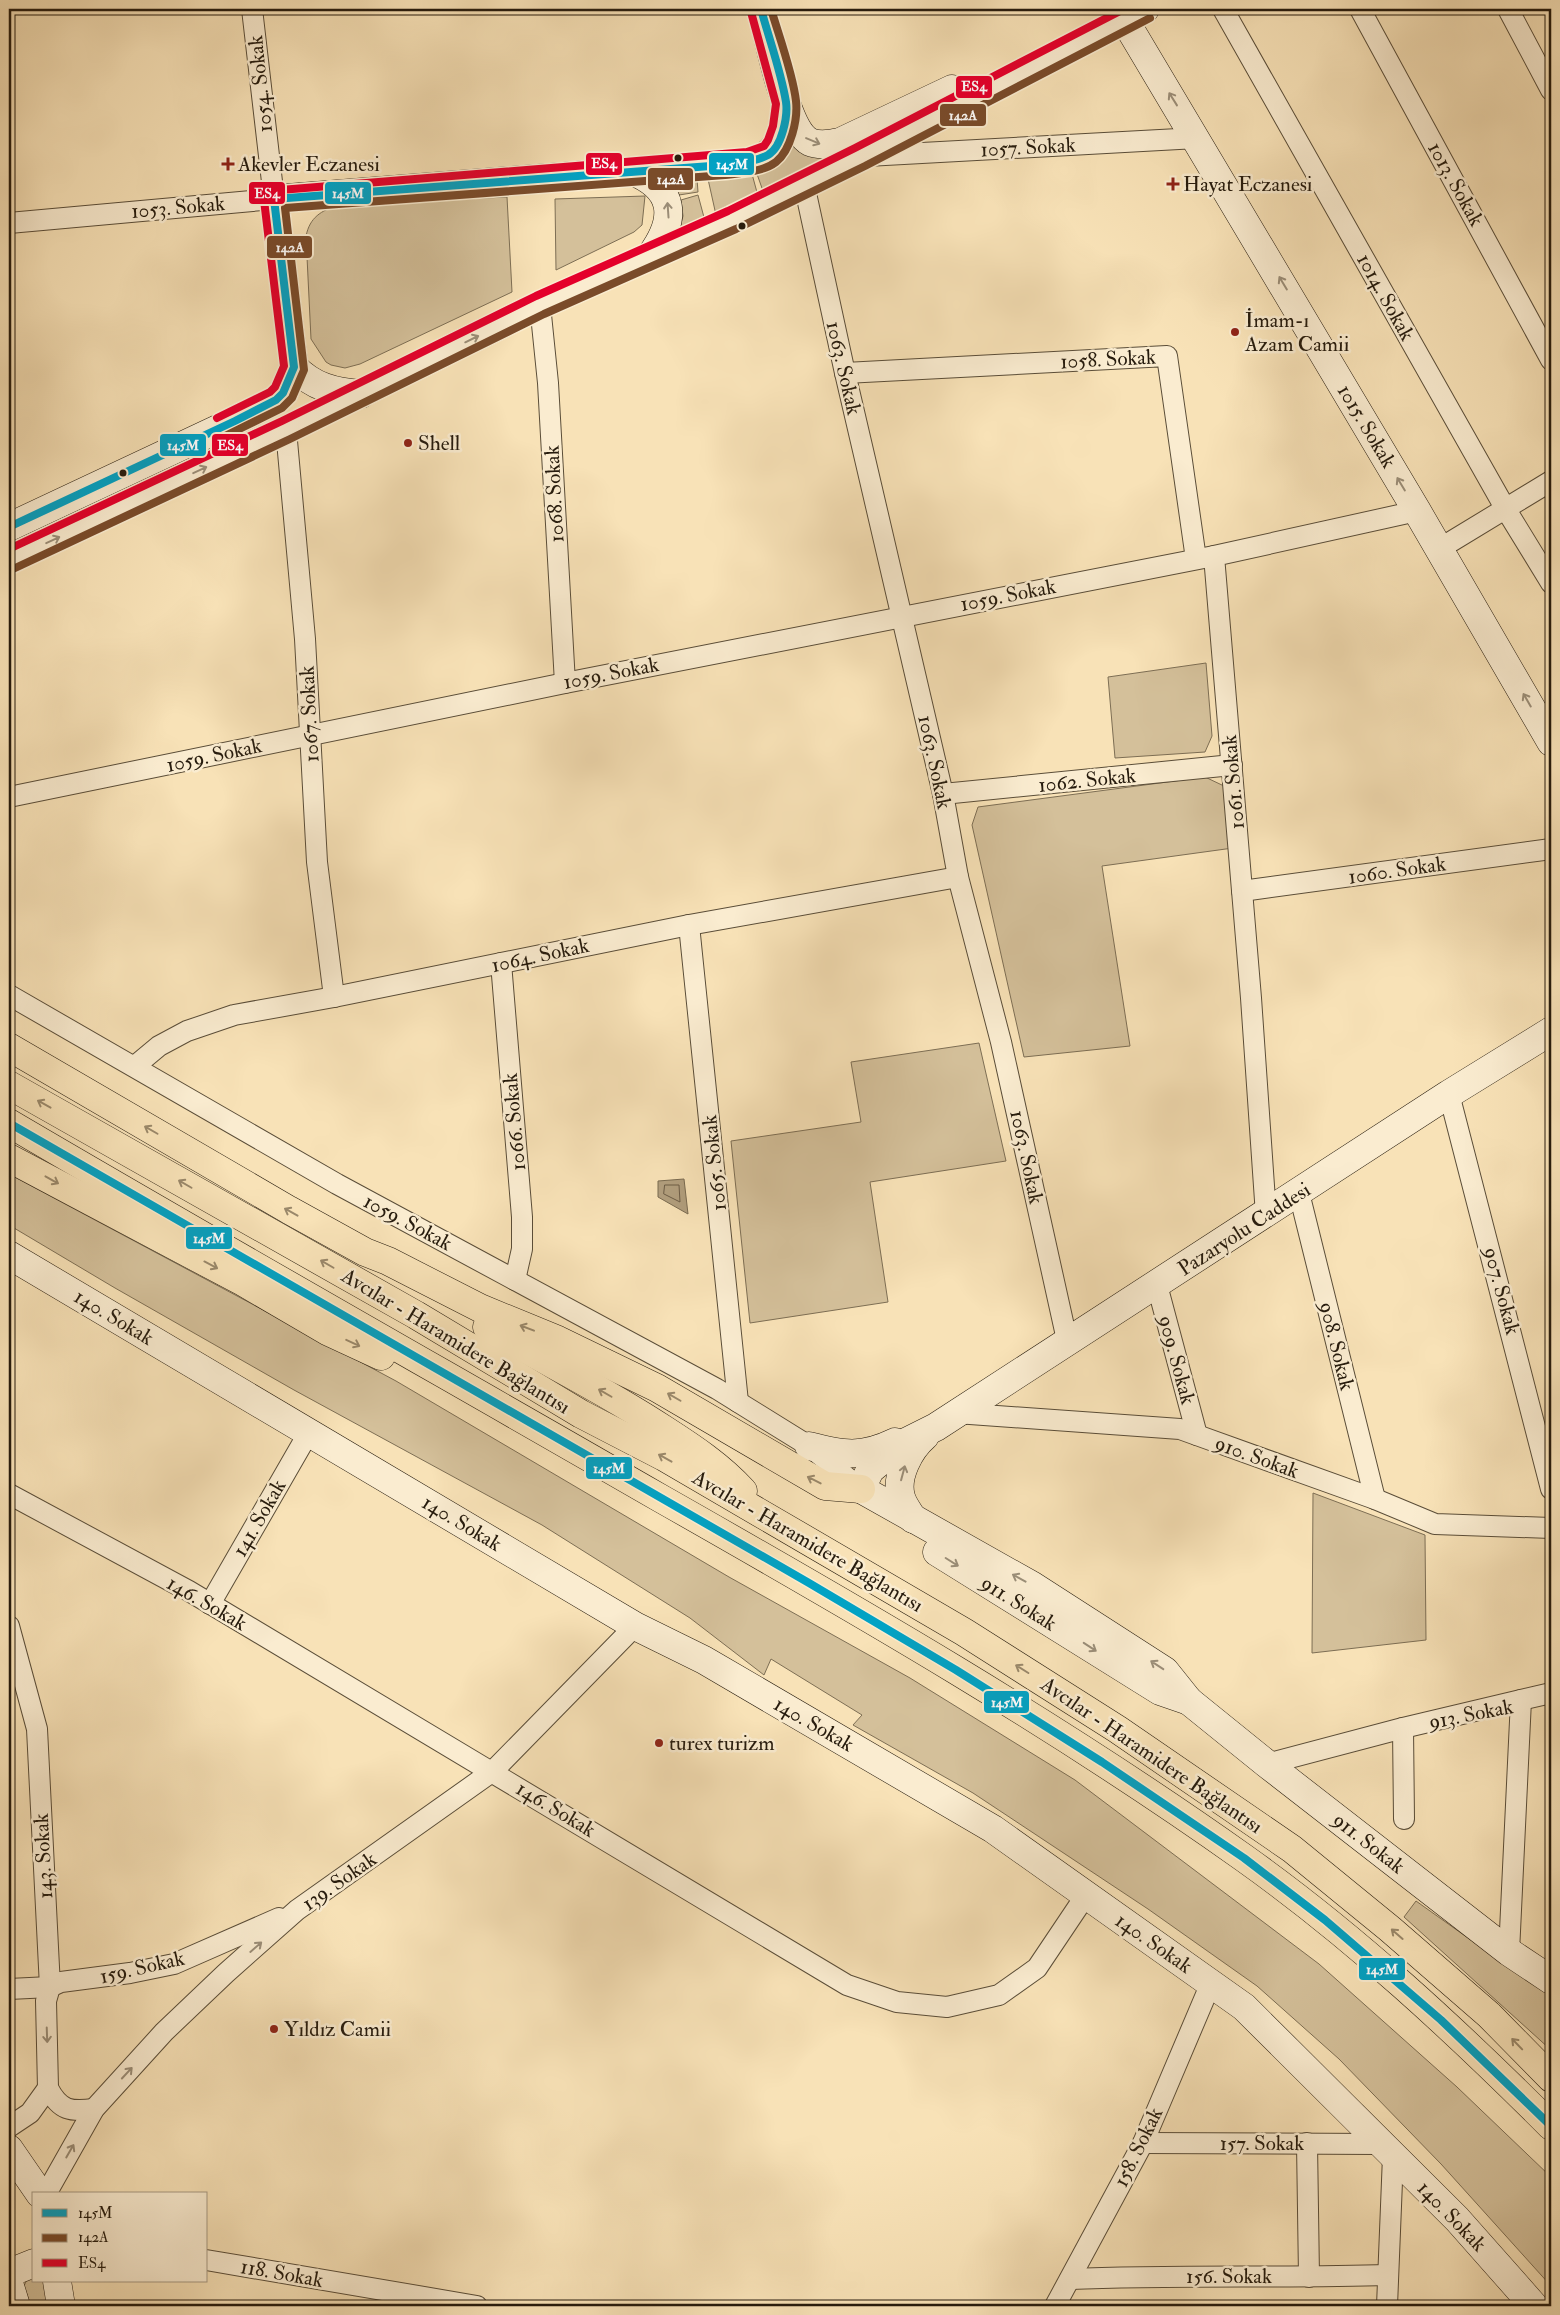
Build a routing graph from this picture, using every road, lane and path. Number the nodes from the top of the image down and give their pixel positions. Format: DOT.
graph roads {
  1 [pos="252,9"];
  2 [pos="761,9"];
  3 [pos="1223,9"];
  4 [pos="1360,9"];
  5 [pos="1508,9"];
  6 [pos="1129,12"];
  7 [pos="1039,62"];
  8 [pos="1551,90"];
  9 [pos="786,103"];
  10 [pos="1197,138"];
  11 [pos="860,157"];
  12 [pos="632,171"];
  13 [pos="804,184"];
  14 [pos="274,199"];
  15 [pos="9,223"];
  16 [pos="651,254"];
  17 [pos="540,305"];
  18 [pos="1551,360"];
  19 [pos="294,367"];
  20 [pos="845,373"];
  21 [pos="361,394"];
  22 [pos="286,430"];
  23 [pos="1551,481"];
  24 [pos="1505,508"];
  25 [pos="1417,511"];
  26 [pos="9,527"];
  27 [pos="1439,549"];
  28 [pos="1205,557"];
  29 [pos="9,560"];
  30 [pos="1551,583"];
  31 [pos="903,616"];
  32 [pos="565,682"];
  33 [pos="311,735"];
  34 [pos="1551,742"];
  35 [pos="1232,766"];
  36 [pos="943,794"];
  37 [pos="9,797"];
  38 [pos="1551,849"];
  39 [pos="958,877"];
  40 [pos="1242,891"];
  41 [pos="689,925"];
  42 [pos="501,963"];
  43 [pos="9,995"];
  44 [pos="334,998"];
  45 [pos="1551,1031"];
  46 [pos="9,1047"];
  47 [pos="135,1066"];
  48 [pos="9,1085"];
  49 [pos="1450,1094"];
  50 [pos="9,1123"];
  51 [pos="9,1158"];
  52 [pos="1299,1193"];
  53 [pos="1266,1215"];
  54 [pos="365,1252"];
  55 [pos="9,1255"];
  56 [pos="514,1280"];
  57 [pos="1157,1285"];
  58 [pos="1067,1340"];
  59 [pos="440,1372"];
  60 [pos="738,1402"];
  61 [pos="946,1420"];
  62 [pos="309,1432"];
  63 [pos="1197,1435"];
  64 [pos="809,1446"];
  65 [pos="861,1489"];
  66 [pos="1551,1489"];
  67 [pos="9,1494"];
  68 [pos="1374,1498"];
  69 [pos="768,1518"];
  70 [pos="912,1519"];
  71 [pos="1551,1528"];
  72 [pos="210,1604"];
  73 [pos="9,1626"];
  74 [pos="635,1626"];
  75 [pos="1551,1693"];
  76 [pos="1521,1700"];
  77 [pos="1189,1701"];
  78 [pos="1403,1728"];
  79 [pos="1267,1764"];
  80 [pos="493,1771"];
  81 [pos="1404,1819"];
  82 [pos="1086,1895"];
  83 [pos="297,1910"];
  84 [pos="206,1949"];
  85 [pos="1508,1952"];
  86 [pos="226,1973"];
  87 [pos="1551,1980"];
  88 [pos="1211,1983"];
  89 [pos="50,1987"];
  90 [pos="9,1990"];
  91 [pos="1551,2078"];
  92 [pos="48,2088"];
  93 [pos="94,2108"];
  94 [pos="1551,2126"];
  95 [pos="9,2128"];
  96 [pos="1143,2143"];
  97 [pos="1307,2143"];
  98 [pos="9,2149"];
  99 [pos="1387,2150"];
  100 [pos="39,2192"];
  101 [pos="47,2192"];
  102 [pos="208,2260"];
  103 [pos="32,2264"];
  104 [pos="9,2273"];
  105 [pos="1388,2275"];
  106 [pos="1309,2277"];
  107 [pos="1070,2279"];
  108 [pos="57,2282"];
  109 [pos="9,2283"];
  110 [pos="16,2306"];
  111 [pos="62,2306"];
  112 [pos="477,2306"];
  113 [pos="1055,2306"];
  114 [pos="1387,2306"];
  115 [pos="1534,2306"];
  1 -- 14 [label="street, 1054. Sokak"];
  2 -- 9 [label="main road"];
  3 -- 24 [label="street, 1014. Sokak"];
  4 -- 18 [label="street, 1013. Sokak"];
  5 -- 8 [label="street"];
  6 -- 7 [label="main road"];
  10 -- 6 [label="main road, 1015. Sokak, one-way"];
  9 -- 7 [label="main road, one-way"];
  7 -- 11 [label="main road"];
  9 -- 12 [label="main road, 1053. Sokak"];
  10 -- 11 [label="street, 1057. Sokak"];
  25 -- 10 [label="main road, 1015. Sokak, one-way"];
  11 -- 13 [label="main road"];
  12 -- 14 [label="main road, 1053. Sokak"];
  16 -- 12 [label="main road, one-way"];
  13 -- 16 [label="main road"];
  13 -- 20 [label="street, 1063. Sokak"];
  14 -- 15 [label="street, 1053. Sokak"];
  14 -- 19 [label="main road, 1054. Sokak"];
  16 -- 17 [label="main road"];
  21 -- 17 [label="main road, one-way"];
  17 -- 32 [label="street, 1068. Sokak"];
  19 -- 21 [label="main road"];
  19 -- 26 [label="main road"];
  20 -- 28 [label="street, 1058. Sokak"];
  20 -- 31 [label="street, 1063. Sokak"];
  21 -- 22 [label="main road"];
  29 -- 22 [label="main road, one-way"];
  22 -- 33 [label="street, 1067. Sokak"];
  23 -- 24 [label="street"];
  24 -- 27 [label="street"];
  24 -- 30 [label="street, 1014. Sokak"];
  25 -- 27 [label="main road, 1015. Sokak"];
  25 -- 28 [label="street"];
  34 -- 27 [label="main road, 1015. Sokak, one-way"];
  28 -- 31 [label="street, 1059. Sokak"];
  28 -- 35 [label="street, 1061. Sokak"];
  31 -- 32 [label="street, 1059. Sokak"];
  31 -- 36 [label="street, 1063. Sokak"];
  32 -- 33 [label="street, 1059. Sokak"];
  33 -- 37 [label="street, 1059. Sokak"];
  33 -- 44 [label="street, 1067. Sokak"];
  35 -- 36 [label="street, 1062. Sokak"];
  35 -- 40 [label="street, 1061. Sokak"];
  36 -- 39 [label="street, 1063. Sokak"];
  38 -- 40 [label="street, 1060. Sokak"];
  39 -- 41 [label="street, 1064. Sokak"];
  39 -- 58 [label="street, 1063. Sokak"];
  40 -- 53 [label="street, 1061. Sokak"];
  41 -- 42 [label="street, 1064. Sokak"];
  41 -- 60 [label="street, 1065. Sokak"];
  42 -- 44 [label="street, 1064. Sokak"];
  42 -- 56 [label="street, 1066. Sokak"];
  43 -- 47 [label="street, 1059. Sokak"];
  44 -- 47 [label="street, 1064. Sokak"];
  45 -- 49 [label="main road, Pazaryolu Caddesi"];
  54 -- 46 [label="highway, one-way"];
  47 -- 56 [label="street, 1059. Sokak"];
  69 -- 48 [label="highway, Avcılar - Haramidere Bağlantısı, one-way"];
  49 -- 52 [label="main road, Pazaryolu Caddesi"];
  49 -- 66 [label="street, 907. Sokak"];
  50 -- 59 [label="highway, Avcılar - Haramidere Bağlantısı"];
  51 -- 59 [label="highway, one-way"];
  52 -- 53 [label="main road, Pazaryolu Caddesi"];
  52 -- 68 [label="street, 908. Sokak"];
  53 -- 57 [label="main road, Pazaryolu Caddesi"];
  65 -- 54 [label="highway, one-way"];
  69 -- 54 [label="highway, one-way"];
  55 -- 62 [label="main road, 140. Sokak"];
  56 -- 60 [label="street, 1059. Sokak"];
  57 -- 58 [label="main road, Pazaryolu Caddesi"];
  57 -- 63 [label="street, 909. Sokak"];
  58 -- 61 [label="main road, Pazaryolu Caddesi"];
  59 -- 94 [label="highway, Avcılar - Haramidere Bağlantısı"];
  60 -- 64 [label="street, 1059. Sokak"];
  61 -- 63 [label="street, 910. Sokak"];
  61 -- 64 [label="main road"];
  61 -- 65 [label="main road"];
  70 -- 61 [label="main road, one-way"];
  62 -- 72 [label="street, 141. Sokak"];
  62 -- 74 [label="main road, 140. Sokak"];
  63 -- 68 [label="street, 910. Sokak"];
  64 -- 65 [label="street, 1059. Sokak"];
  65 -- 70 [label="main road, 911. Sokak"];
  65 -- 77 [label="main road, 911. Sokak, one-way"];
  67 -- 72 [label="street, 146. Sokak"];
  68 -- 71 [label="street, 910. Sokak"];
  91 -- 69 [label="highway, Avcılar - Haramidere Bağlantısı, one-way"];
  77 -- 70 [label="main road, 911. Sokak, one-way"];
  72 -- 80 [label="street, 146. Sokak"];
  73 -- 89 [label="street, 143. Sokak"];
  74 -- 80 [label="street, 139. Sokak"];
  74 -- 82 [label="main road, 140. Sokak"];
  75 -- 76 [label="street"];
  76 -- 78 [label="street, 913. Sokak"];
  76 -- 85 [label="street, 913. Sokak"];
  77 -- 79 [label="main road, 911. Sokak"];
  78 -- 79 [label="street, 913. Sokak"];
  78 -- 81 [label="street"];
  79 -- 85 [label="main road, 911. Sokak"];
  80 -- 82 [label="street, 146. Sokak"];
  80 -- 83 [label="street, 139. Sokak"];
  82 -- 88 [label="main road, 140. Sokak"];
  83 -- 84 [label="street, 159. Sokak"];
  86 -- 83 [label="street, 139. Sokak, one-way"];
  84 -- 86 [label="street"];
  84 -- 89 [label="street, 159. Sokak"];
  85 -- 87 [label="main road, 911. Sokak"];
  93 -- 86 [label="street, 139. Sokak, one-way"];
  88 -- 96 [label="street, 158. Sokak"];
  88 -- 99 [label="main road, 140. Sokak"];
  89 -- 90 [label="street, 159. Sokak"];
  89 -- 92 [label="street, 143. Sokak, one-way"];
  92 -- 93 [label="street"];
  92 -- 95 [label="street"];
  101 -- 93 [label="street, 139. Sokak, one-way"];
  96 -- 97 [label="street, 157. Sokak"];
  96 -- 107 [label="street, 158. Sokak"];
  97 -- 99 [label="street, 157. Sokak"];
  97 -- 106 [label="street"];
  98 -- 100 [label="main road"];
  99 -- 105 [label="street"];
  99 -- 115 [label="main road, 140. Sokak"];
  102 -- 112 [label="street, 118. Sokak"];
  103 -- 104 [label="main road"];
  105 -- 106 [label="street, 156. Sokak"];
  105 -- 114 [label="street"];
  106 -- 107 [label="street, 156. Sokak"];
  107 -- 113 [label="street, 158. Sokak"];
  108 -- 111 [label="main road"];
  109 -- 110 [label="main road"];
}
